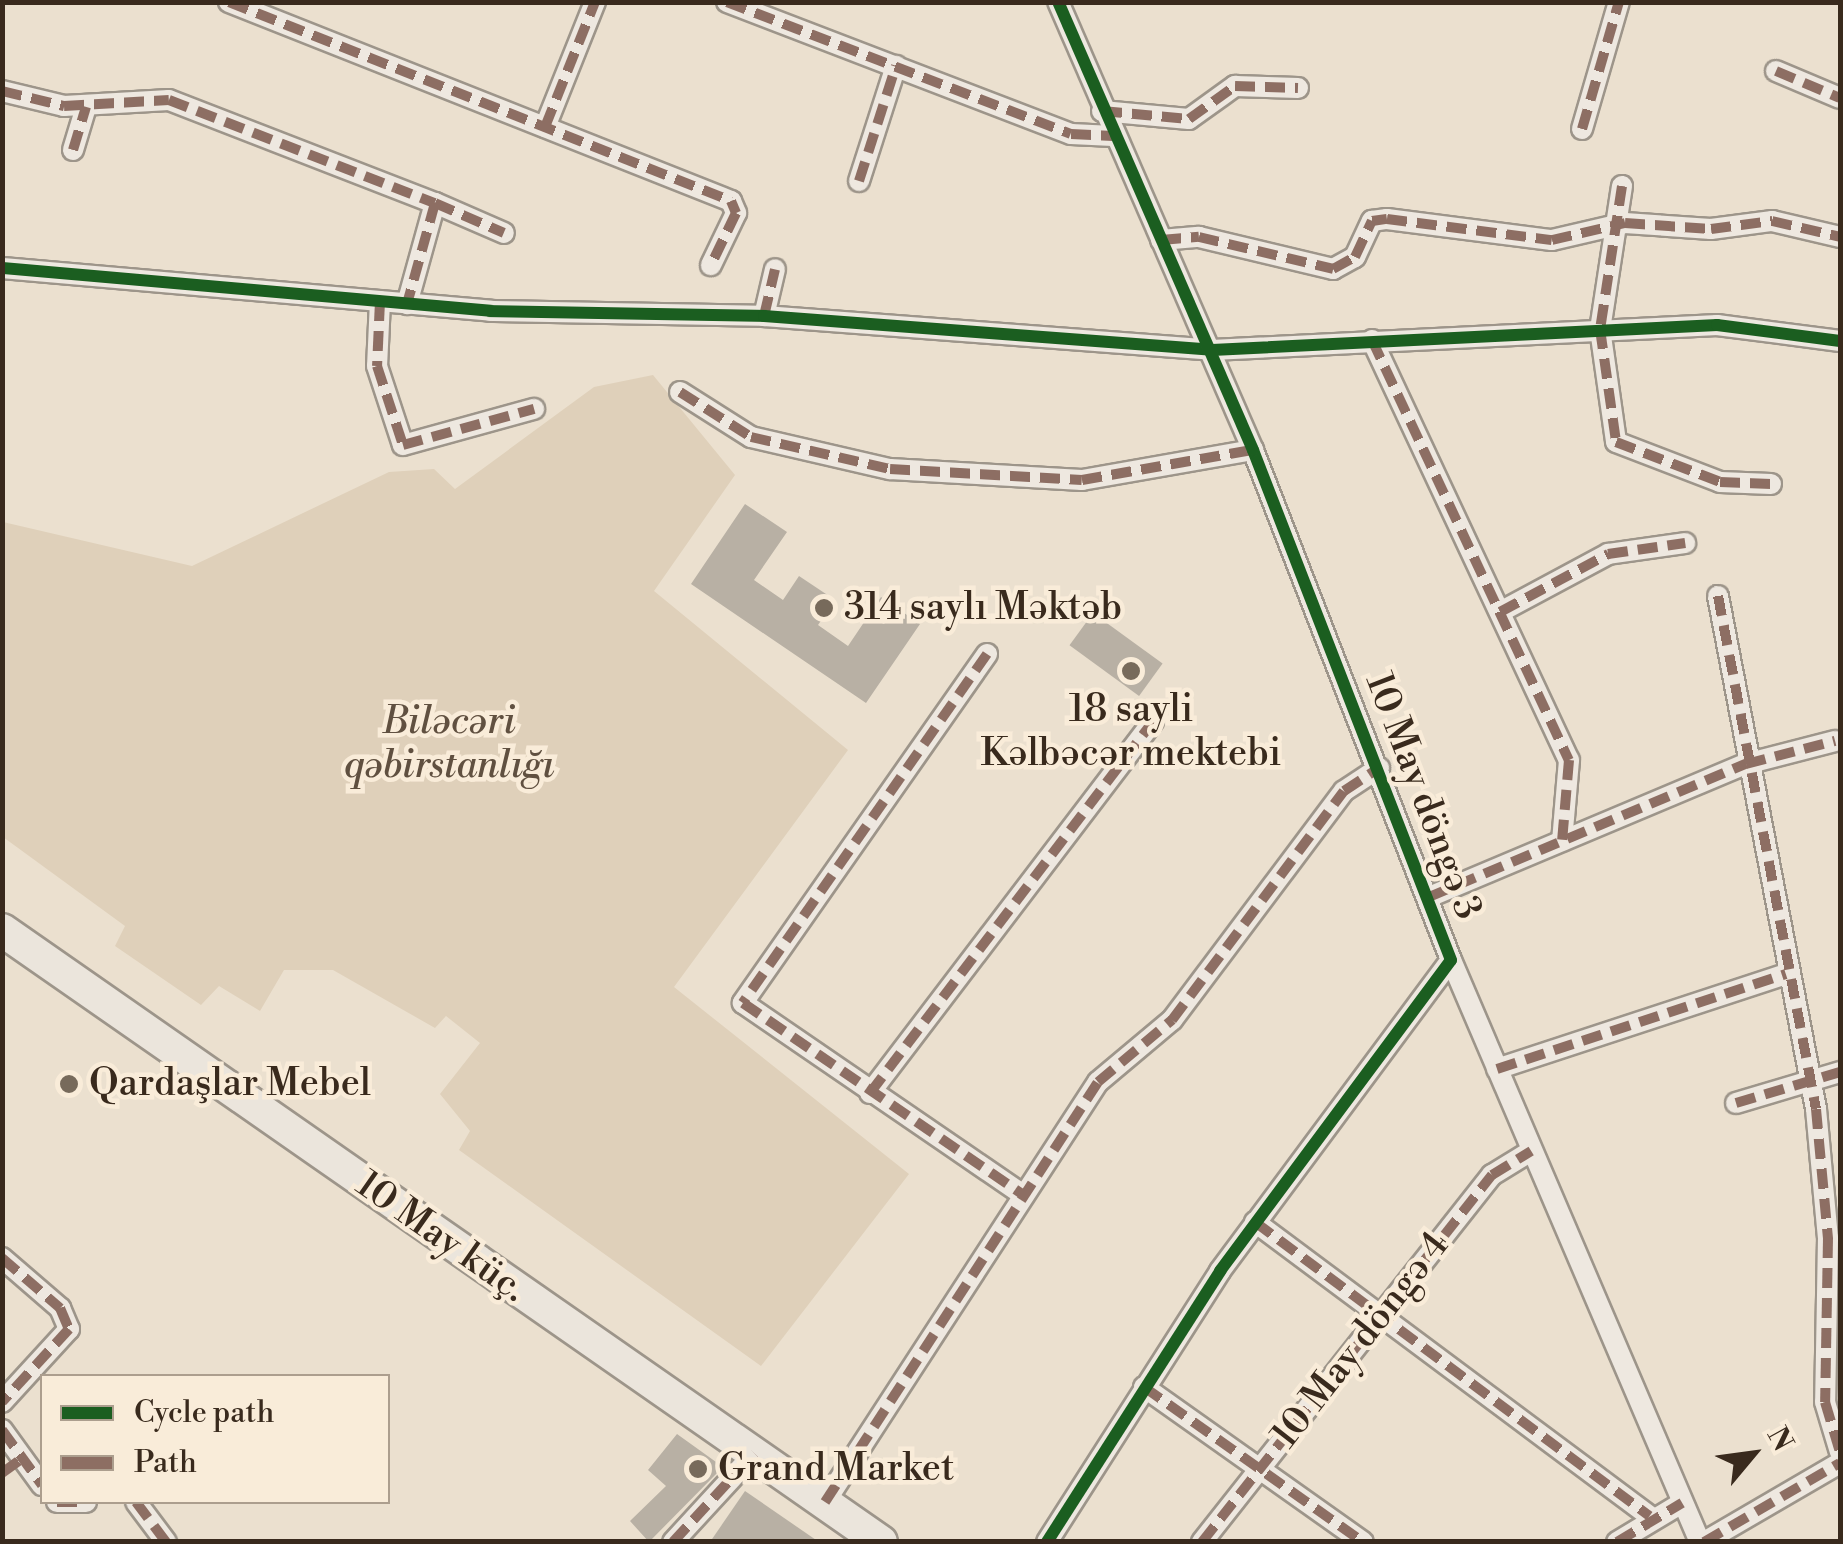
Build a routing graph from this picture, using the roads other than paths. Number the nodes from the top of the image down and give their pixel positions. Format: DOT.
graph roads {
  1 [pos="229,2"];
  2 [pos="596,2"];
  3 [pos="727,2"];
  4 [pos="1058,2"];
  5 [pos="1619,2"];
  6 [pos="896,66"];
  7 [pos="1776,70"];
  8 [pos="1298,88"];
  9 [pos="2,91"];
  10 [pos="1840,98"];
  11 [pos="86,106"];
  12 [pos="1102,111"];
  13 [pos="545,127"];
  14 [pos="1582,129"];
  15 [pos="1113,136"];
  16 [pos="73,150"];
  17 [pos="860,181"];
  18 [pos="1622,186"];
  19 [pos="435,203"];
  20 [pos="1612,226"];
  21 [pos="504,233"];
  22 [pos="1840,237"];
  23 [pos="1161,240"];
  24 [pos="711,265"];
  25 [pos="2,268"];
  26 [pos="775,269"];
  27 [pos="380,302"];
  28 [pos="408,304"];
  29 [pos="764,316"];
  30 [pos="1600,329"];
  31 [pos="1372,340"];
  32 [pos="1840,341"];
  33 [pos="1212,350"];
  34 [pos="680,392"];
  35 [pos="534,410"];
  36 [pos="1253,450"];
  37 [pos="1771,484"];
  38 [pos="1685,543"];
  39 [pos="1718,596"];
  40 [pos="1500,612"];
  41 [pos="986,654"];
  42 [pos="1154,721"];
  43 [pos="1834,740"];
  44 [pos="1746,764"];
  45 [pos="1378,768"];
  46 [pos="1562,841"];
  47 [pos="1429,897"];
  48 [pos="2,930"];
  49 [pos="1452,960"];
  50 [pos="1786,974"];
  51 [pos="1498,1068"];
  52 [pos="1840,1072"];
  53 [pos="1810,1082"];
  54 [pos="870,1093"];
  55 [pos="1736,1104"];
  56 [pos="1530,1151"];
  57 [pos="1022,1194"];
  58 [pos="1255,1222"];
  59 [pos="2,1258"];
  60 [pos="1376,1318"];
  61 [pos="1144,1387"];
  62 [pos="2,1402"];
  63 [pos="2,1430"];
  64 [pos="1840,1452"];
  65 [pos="754,1454"];
  66 [pos="21,1460"];
  67 [pos="1840,1463"];
  68 [pos="1260,1467"];
  69 [pos="2,1472"];
  70 [pos="40,1482"];
  71 [pos="824,1502"];
  72 [pos="1682,1503"];
  73 [pos="138,1504"];
  74 [pos="1650,1516"];
  75 [pos="166,1542"];
  76 [pos="673,1542"];
  77 [pos="882,1542"];
  78 [pos="1047,1542"];
  79 [pos="1202,1542"];
  80 [pos="1363,1542"];
  81 [pos="1617,1542"];
  82 [pos="1702,1542"];
  1 -- 13 [label="street"];
  2 -- 13 [label="street"];
  3 -- 6 [label="street"];
  4 -- 12 [label="street, 10 May döngə 3"];
  5 -- 14 [label="street"];
  6 -- 15 [label="street"];
  6 -- 17 [label="street"];
  7 -- 10 [label="street"];
  8 -- 12 [label="street"];
  9 -- 11 [label="street"];
  11 -- 16 [label="street"];
  11 -- 19 [label="street"];
  12 -- 15 [label="street, 10 May döngə 3"];
  13 -- 24 [label="street"];
  15 -- 23 [label="street, 10 May döngə 3"];
  18 -- 20 [label="street"];
  19 -- 21 [label="street"];
  19 -- 28 [label="street"];
  20 -- 22 [label="street"];
  20 -- 23 [label="street"];
  20 -- 30 [label="street"];
  23 -- 33 [label="street, 10 May döngə 3"];
  25 -- 27 [label="street"];
  26 -- 29 [label="street"];
  27 -- 28 [label="street"];
  27 -- 35 [label="street"];
  28 -- 29 [label="street"];
  29 -- 33 [label="street"];
  30 -- 31 [label="street"];
  30 -- 32 [label="street"];
  30 -- 37 [label="street"];
  31 -- 33 [label="street"];
  31 -- 40 [label="street"];
  33 -- 36 [label="street, 10 May döngə 3"];
  34 -- 36 [label="street"];
  36 -- 45 [label="street, 10 May döngə 3"];
  38 -- 40 [label="street"];
  39 -- 44 [label="street"];
  40 -- 46 [label="street"];
  41 -- 54 [label="street"];
  42 -- 54 [label="street"];
  43 -- 44 [label="street"];
  44 -- 46 [label="street"];
  44 -- 50 [label="street"];
  45 -- 47 [label="street, 10 May döngə 3"];
  45 -- 57 [label="street"];
  46 -- 47 [label="street"];
  47 -- 49 [label="street, 10 May döngə 3"];
  48 -- 65 [label="main road, 10 May küç."];
  49 -- 51 [label="street"];
  49 -- 58 [label="street, 10 May döngə 3"];
  50 -- 51 [label="street"];
  50 -- 53 [label="street"];
  51 -- 56 [label="street"];
  52 -- 53 [label="street"];
  53 -- 55 [label="street"];
  53 -- 64 [label="street"];
  54 -- 57 [label="street"];
  56 -- 60 [label="street, 10 May döngə 4"];
  56 -- 72 [label="street"];
  57 -- 71 [label="street"];
  58 -- 60 [label="street"];
  58 -- 61 [label="street, 10 May döngə 3"];
  59 -- 62 [label="street"];
  60 -- 68 [label="street, 10 May döngə 4"];
  60 -- 74 [label="street"];
  61 -- 68 [label="street"];
  61 -- 78 [label="street, 10 May döngə 3"];
  63 -- 66 [label="street"];
  65 -- 71 [label="main road, 10 May küç."];
  65 -- 76 [label="street"];
  66 -- 69 [label="street"];
  66 -- 70 [label="street"];
  67 -- 82 [label="street"];
  68 -- 79 [label="street, 10 May döngə 4"];
  68 -- 80 [label="street"];
  71 -- 77 [label="main road, 10 May küç."];
  72 -- 74 [label="street"];
  72 -- 82 [label="street"];
  73 -- 75 [label="street"];
  74 -- 81 [label="street"];
}
